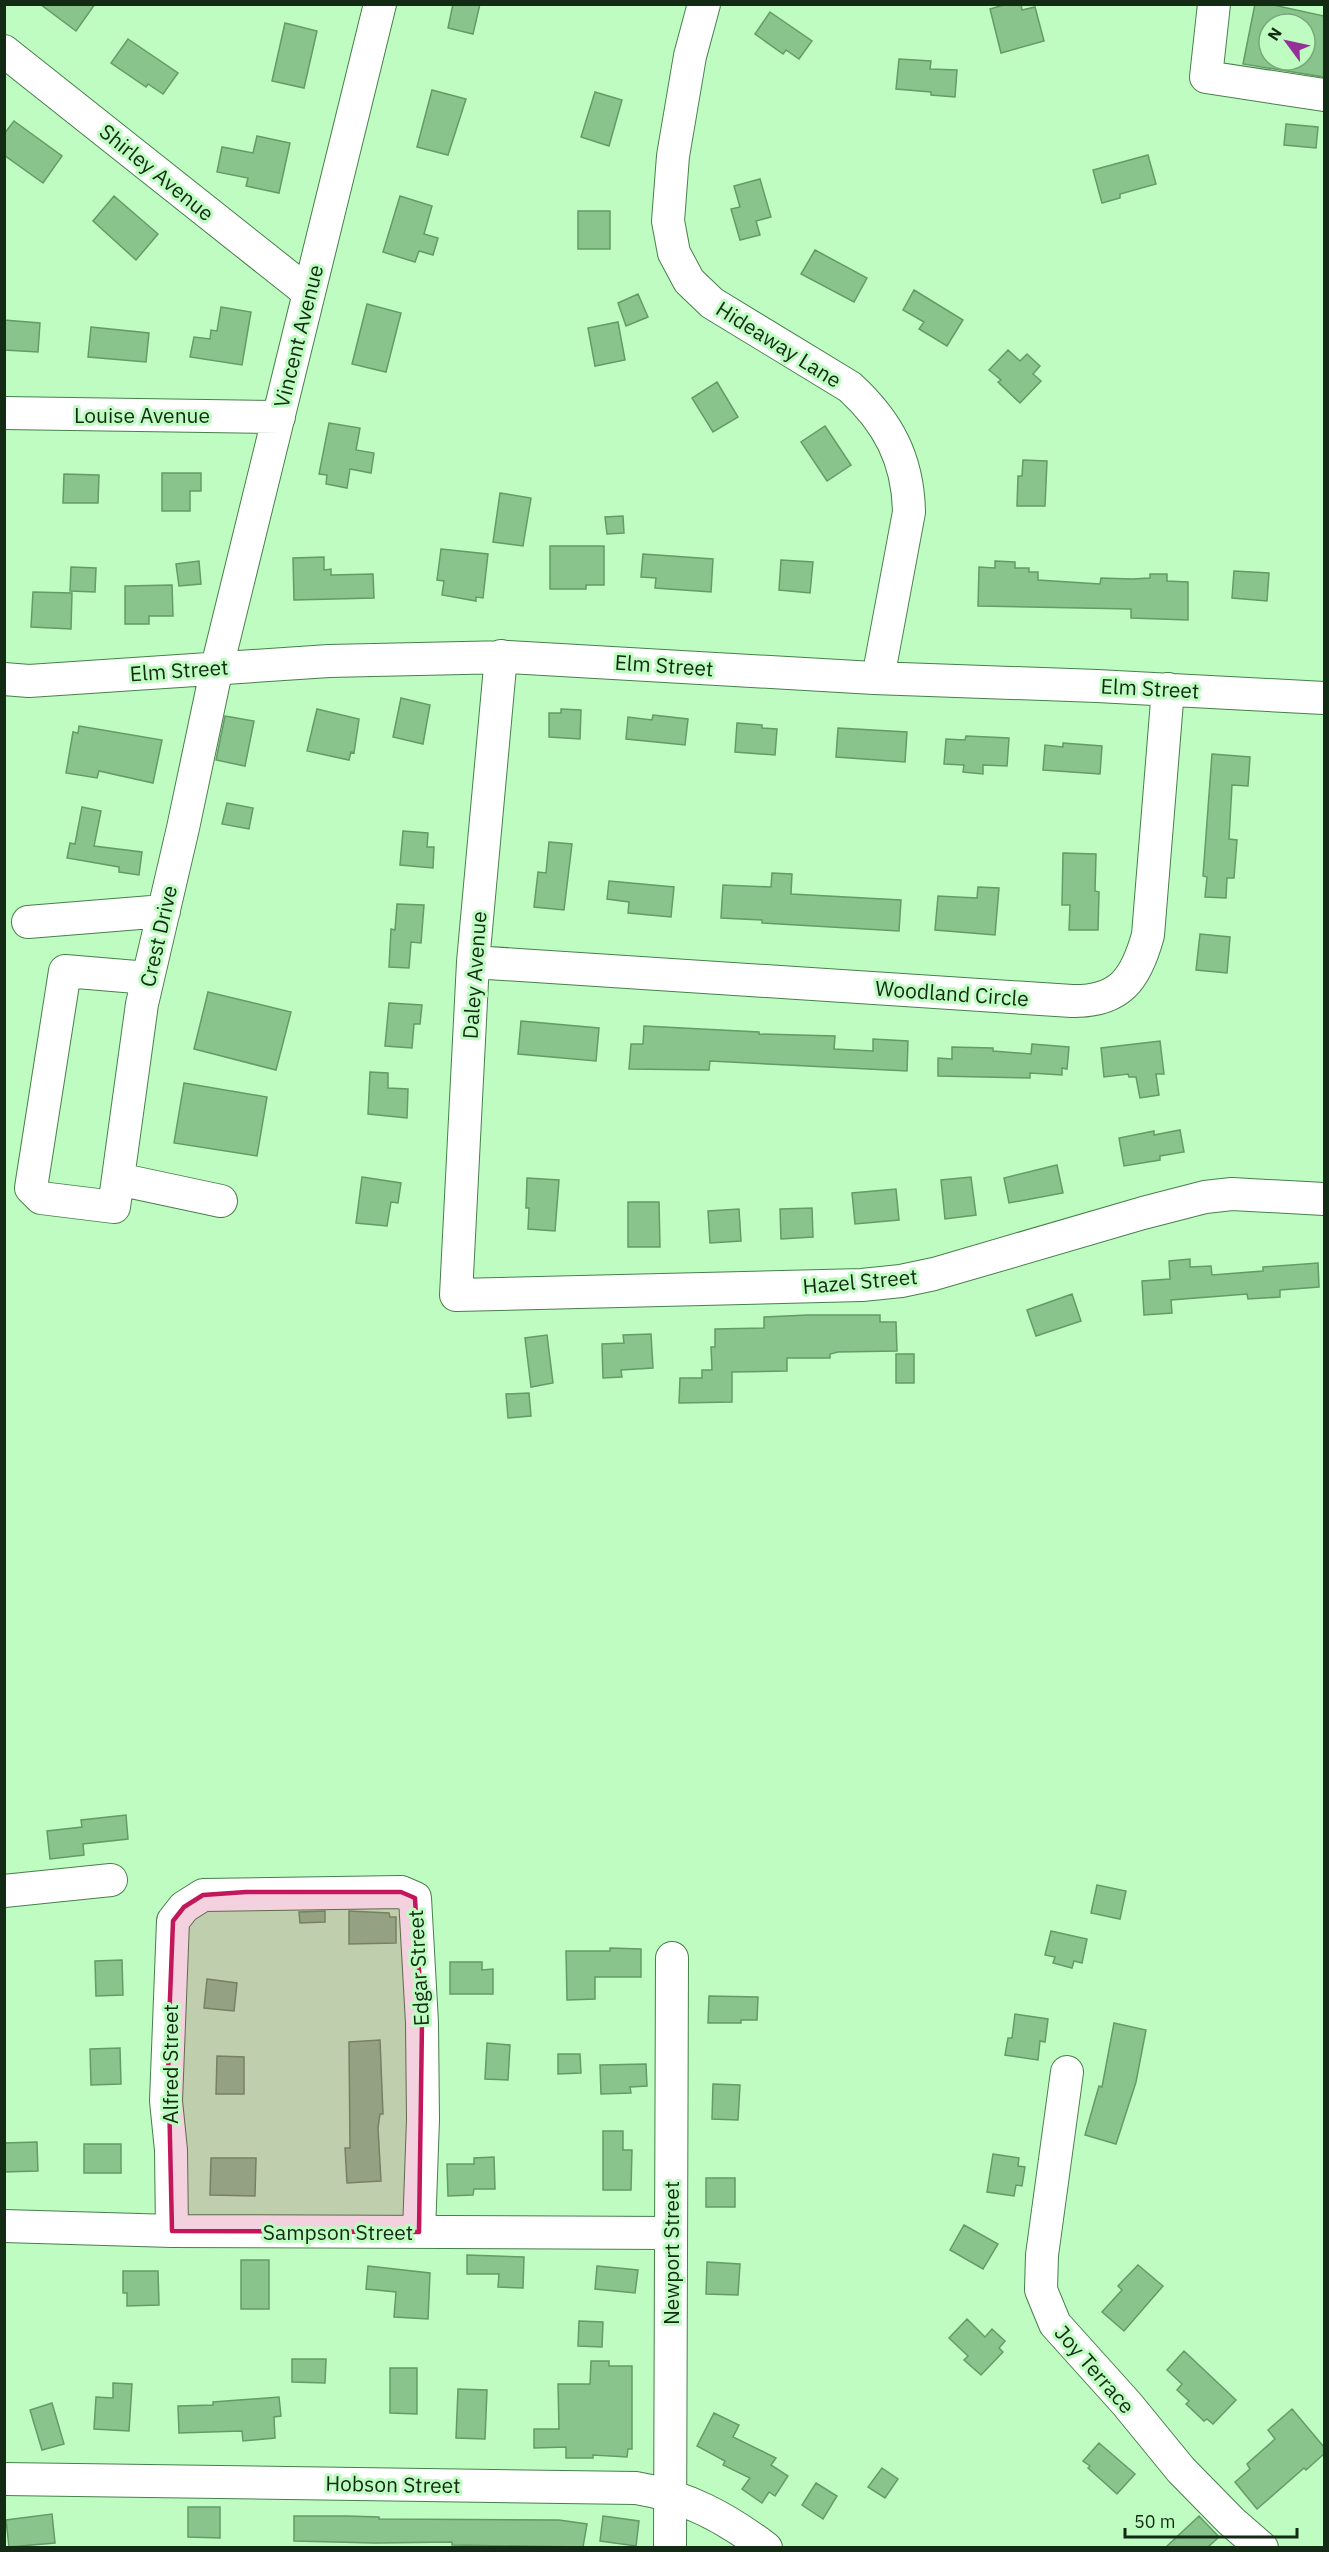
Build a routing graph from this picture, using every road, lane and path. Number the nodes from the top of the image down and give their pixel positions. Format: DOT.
graph roads {
  1 [pos="704,4"];
  2 [pos="1214,4"];
  3 [pos="373,9"];
  4 [pos="4,51"];
  5 [pos="1324,95"];
  6 [pos="309,293"];
  7 [pos="4,413"];
  8 [pos="279,417"];
  9 [pos="501,657"];
  10 [pos="217,667"];
  11 [pos="878,678"];
  12 [pos="4,679"];
  13 [pos="1168,689"];
  14 [pos="1324,698"];
  15 [pos="164,911"];
  16 [pos="28,922"];
  17 [pos="473,962"];
  18 [pos="148,978"];
  19 [pos="116,1193"];
  20 [pos="1324,1199"];
  21 [pos="221,1201"];
  22 [pos="456,1295"];
  23 [pos="111,1880"];
  24 [pos="4,1891"];
  25 [pos="189,1903"];
  26 [pos="672,1958"];
  27 [pos="1067,2072"];
  28 [pos="4,2226"];
  29 [pos="172,2231"];
  30 [pos="418,2232"];
  31 [pos="671,2233"];
  32 [pos="4,2479"];
  33 [pos="671,2494"];
  34 [pos="670,2547"];
  35 [pos="766,2547"];
  36 [pos="1262,2547"];
  1 -- 11 [label="street, Hideaway Lane"];
  2 -- 5 [label="street"];
  3 -- 6 [label="street, Vincent Avenue"];
  4 -- 6 [label="street, Shirley Avenue"];
  6 -- 8 [label="street, Vincent Avenue"];
  7 -- 8 [label="street, Louise Avenue"];
  8 -- 10 [label="street, Vincent Avenue"];
  9 -- 10 [label="street, Elm Street"];
  9 -- 11 [label="street, Elm Street"];
  9 -- 17 [label="street, Daley Avenue"];
  10 -- 12 [label="street, Elm Street"];
  10 -- 15 [label="street, Crest Drive"];
  11 -- 13 [label="street, Elm Street"];
  13 -- 14 [label="street, Elm Street"];
  13 -- 17 [label="street, Woodland Circle"];
  15 -- 16 [label="street"];
  15 -- 18 [label="street, Crest Drive"];
  17 -- 22 [label="street, Daley Avenue"];
  18 -- 19 [label="street, Crest Drive"];
  18 -- 19 [label="street"];
  19 -- 21 [label="street"];
  20 -- 22 [label="street, Hazel Street"];
  23 -- 24 [label="street"];
  25 -- 29 [label="street, Alfred Street"];
  25 -- 30 [label="street, Edgar Street"];
  26 -- 31 [label="street, Newport Street"];
  27 -- 36 [label="street, Joy Terrace"];
  28 -- 29 [label="street, Sampson Street"];
  29 -- 30 [label="street, Sampson Street"];
  30 -- 31 [label="street, Sampson Street"];
  31 -- 33 [label="street, Newport Street"];
  32 -- 33 [label="street, Hobson Street"];
  33 -- 34 [label="street, Newport Street"];
  33 -- 35 [label="street, Hobson Street"];
}
